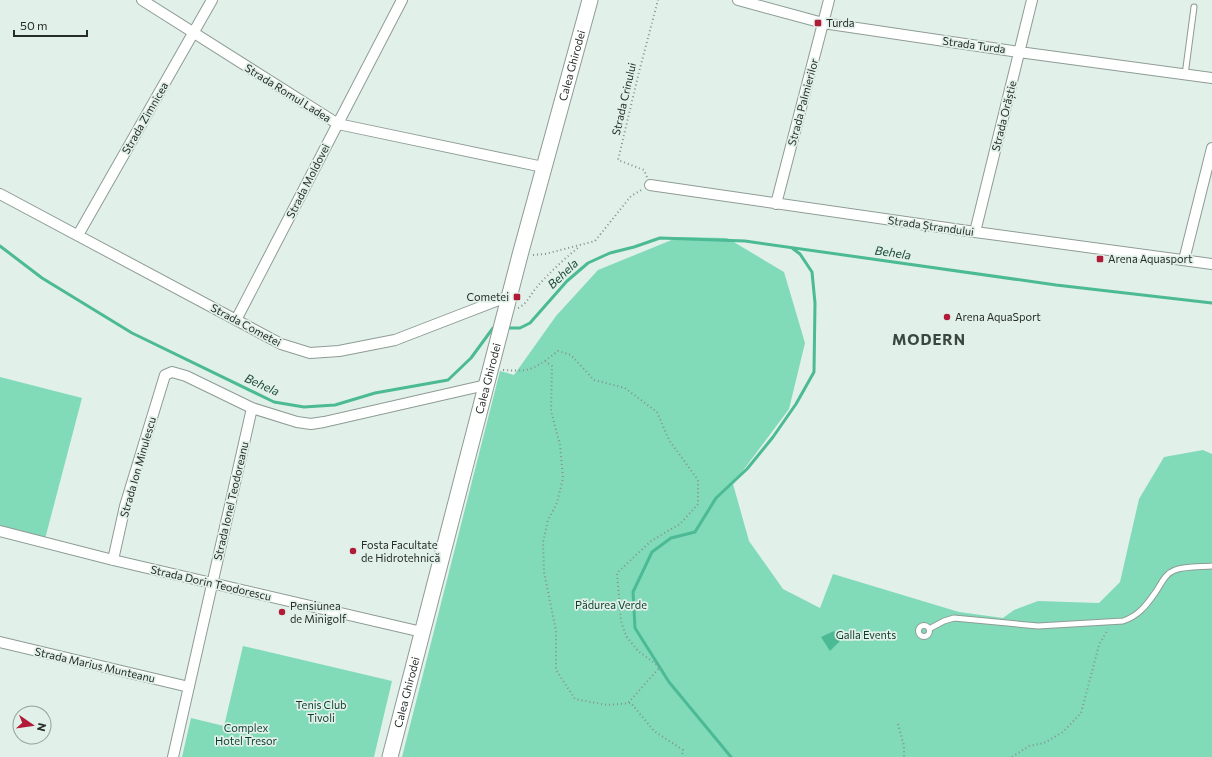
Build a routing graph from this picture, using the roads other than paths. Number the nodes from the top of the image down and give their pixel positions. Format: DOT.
graph roads {
  1 [pos="142,0"];
  2 [pos="212,0"];
  3 [pos="402,0"];
  4 [pos="590,0"];
  5 [pos="738,0"];
  6 [pos="829,0"];
  7 [pos="1032,0"];
  8 [pos="1194,7"];
  9 [pos="824,23"];
  10 [pos="193,33"];
  11 [pos="1019,52"];
  12 [pos="1186,75"];
  13 [pos="1212,78"];
  14 [pos="338,124"];
  15 [pos="1212,148"];
  16 [pos="543,167"];
  17 [pos="650,184"];
  18 [pos="0,194"];
  19 [pos="776,204"];
  20 [pos="975,232"];
  21 [pos="78,235"];
  22 [pos="1184,260"];
  23 [pos="1212,264"];
  24 [pos="509,296"];
  25 [pos="236,320"];
  26 [pos="486,385"];
  27 [pos="252,408"];
  28 [pos="0,532"];
  29 [pos="113,560"];
  30 [pos="1212,566"];
  31 [pos="213,583"];
  32 [pos="929,629"];
  33 [pos="422,632"];
  34 [pos="0,642"];
  35 [pos="189,687"];
  36 [pos="173,757"];
  37 [pos="390,757"];
  1 -- 10 [label="street, Strada Romul Ladea"];
  2 -- 10 [label="street, Strada Zimnicea"];
  3 -- 14 [label="street, Strada Moldovei"];
  4 -- 16 [label="street, Calea Ghirodei"];
  5 -- 9 [label="street, Strada Turda"];
  6 -- 9 [label="street, Strada Palmierilor"];
  7 -- 11 [label="street, Strada Orăștie"];
  8 -- 12 [label="lane"];
  9 -- 11 [label="street, Strada Turda"];
  9 -- 19 [label="street, Strada Palmierilor"];
  10 -- 14 [label="street, Strada Romul Ladea"];
  10 -- 21 [label="street, Strada Zimnicea"];
  11 -- 12 [label="street, Strada Turda"];
  11 -- 20 [label="street, Strada Orăștie"];
  12 -- 13 [label="street, Strada Turda"];
  14 -- 16 [label="street, Strada Romul Ladea"];
  14 -- 25 [label="street, Strada Moldovei"];
  15 -- 22 [label="street"];
  16 -- 24 [label="street, Calea Ghirodei"];
  17 -- 19 [label="street, Strada Ștrandului"];
  18 -- 21 [label="street, Strada Cometei"];
  19 -- 20 [label="street, Strada Ștrandului"];
  20 -- 22 [label="street, Strada Ștrandului"];
  21 -- 25 [label="street, Strada Cometei"];
  22 -- 23 [label="street, Strada Ștrandului"];
  24 -- 25 [label="street, Strada Cometei"];
  24 -- 26 [label="street, Calea Ghirodei"];
  26 -- 27 [label="street"];
  26 -- 33 [label="street, Calea Ghirodei"];
  27 -- 29 [label="street, Strada Ion Minulescu"];
  27 -- 31 [label="street, Strada Ionel Teodoreanu"];
  28 -- 29 [label="street, Strada Dorin Teodorescu"];
  29 -- 31 [label="street, Strada Dorin Teodorescu"];
  30 -- 32 [label="lane"];
  31 -- 33 [label="street, Strada Dorin Teodorescu"];
  31 -- 35 [label="street, Strada Ionel Teodoreanu"];
  33 -- 37 [label="street, Calea Ghirodei"];
  34 -- 35 [label="street, Strada Marius Munteanu"];
  35 -- 36 [label="street, Strada Ionel Teodoreanu"];
}
